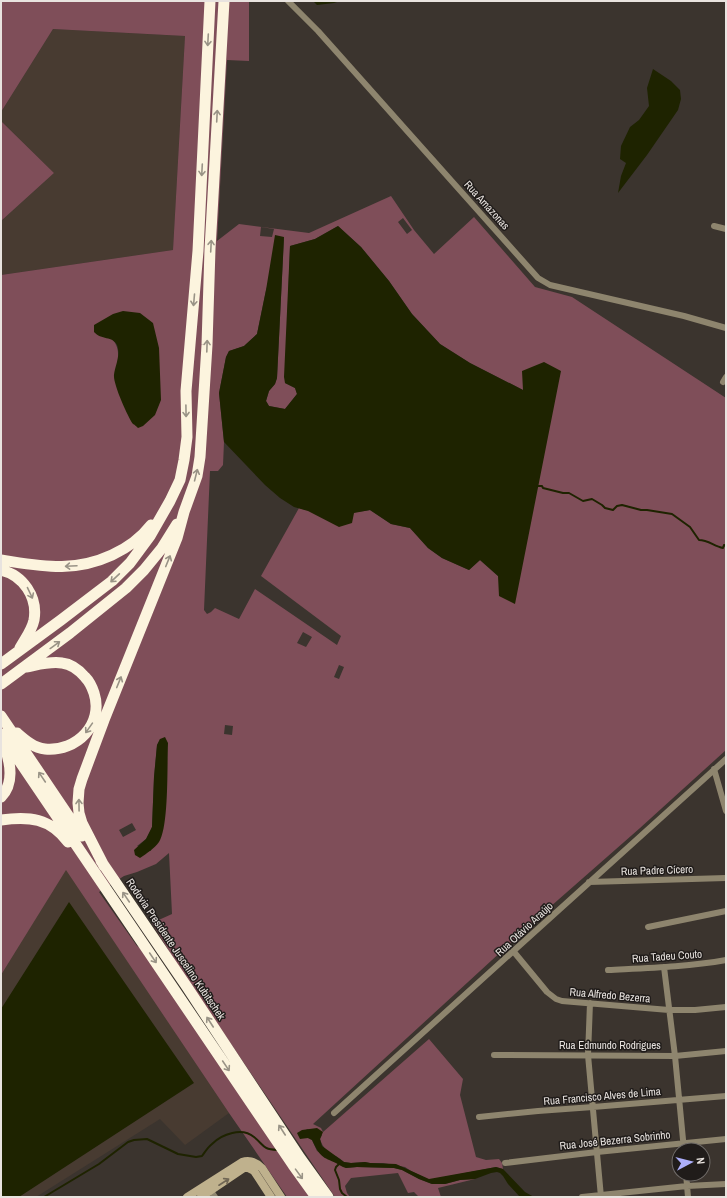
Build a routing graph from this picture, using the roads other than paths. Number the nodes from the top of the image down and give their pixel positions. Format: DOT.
graph roads {
  1 [pos="210,1"];
  2 [pos="224,1"];
  3 [pos="288,1"];
  4 [pos="714,226"];
  5 [pos="726,229"];
  6 [pos="726,328"];
  7 [pos="184,460"];
  8 [pos="170,501"];
  9 [pos="184,512"];
  10 [pos="1,560"];
  11 [pos="1,570"];
  12 [pos="18,651"];
  13 [pos="1,664"];
  14 [pos="23,668"];
  15 [pos="1,684"];
  16 [pos="3,719"];
  17 [pos="1,734"];
  18 [pos="1,739"];
  19 [pos="726,759"];
  20 [pos="714,769"];
  21 [pos="718,783"];
  22 [pos="726,783"];
  23 [pos="1,797"];
  24 [pos="726,810"];
  25 [pos="1,820"];
  26 [pos="89,863"];
  27 [pos="104,866"];
  28 [pos="726,878"];
  29 [pos="589,882"];
  30 [pos="726,911"];
  31 [pos="648,927"];
  32 [pos="514,952"];
  33 [pos="726,960"];
  34 [pos="664,968"];
  35 [pos="608,970"];
  36 [pos="590,1003"];
  37 [pos="726,1007"];
  38 [pos="669,1010"];
  39 [pos="726,1051"];
  40 [pos="494,1055"];
  41 [pos="588,1056"];
  42 [pos="675,1056"];
  43 [pos="726,1096"];
  44 [pos="679,1100"];
  45 [pos="593,1107"];
  46 [pos="334,1113"];
  47 [pos="479,1117"];
  48 [pos="726,1139"];
  49 [pos="684,1142"];
  50 [pos="671,1143"];
  51 [pos="597,1152"];
  52 [pos="247,1163"];
  53 [pos="505,1163"];
  54 [pos="687,1182"];
  55 [pos="726,1184"];
  56 [pos="687,1186"];
  57 [pos="210,1191"];
  58 [pos="601,1196"];
  59 [pos="187,1197"];
  60 [pos="201,1197"];
  61 [pos="271,1197"];
  62 [pos="281,1197"];
  63 [pos="316,1197"];
  64 [pos="328,1197"];
  65 [pos="582,1197"];
  66 [pos="688,1197"];
  1 -- 7 [label="highway, one-way"];
  9 -- 2 [label="highway, one-way"];
  3 -- 6 [label="street, Rua Amazonas"];
  4 -- 5 [label="street"];
  7 -- 8 [label="highway"];
  7 -- 9 [label="highway"];
  8 -- 10 [label="highway, one-way"];
  8 -- 12 [label="highway, one-way"];
  14 -- 9 [label="highway, one-way"];
  27 -- 9 [label="highway, one-way"];
  11 -- 12 [label="highway, one-way"];
  12 -- 13 [label="highway"];
  14 -- 15 [label="highway"];
  14 -- 16 [label="highway, one-way"];
  27 -- 16 [label="highway, Rodovia Presidente Juscelino Kubitschek, one-way"];
  17 -- 26 [label="highway"];
  18 -- 23 [label="highway"];
  19 -- 20 [label="street, Rua Otávio Araújo"];
  20 -- 21 [label="street"];
  20 -- 29 [label="street, Rua Otávio Araújo"];
  21 -- 22 [label="street"];
  21 -- 24 [label="street"];
  25 -- 26 [label="highway"];
  26 -- 63 [label="highway, one-way"];
  64 -- 27 [label="highway, Rodovia Presidente Juscelino Kubitschek, one-way"];
  28 -- 29 [label="street, Rua Padre Cícero"];
  29 -- 32 [label="street, Rua Otávio Araújo"];
  30 -- 31 [label="street"];
  32 -- 36 [label="street, Rua Alfredo Bezerra"];
  32 -- 46 [label="street, Rua Otávio Araújo"];
  33 -- 34 [label="street, Rua Tadeu Couto"];
  34 -- 35 [label="street, Rua Tadeu Couto"];
  34 -- 38 [label="street"];
  36 -- 38 [label="street, Rua Alfredo Bezerra"];
  36 -- 41 [label="street"];
  37 -- 38 [label="street, Rua Alfredo Bezerra"];
  38 -- 42 [label="street"];
  39 -- 42 [label="street, Rua Edmundo Rodrigues"];
  40 -- 41 [label="street, Rua Edmundo Rodrigues"];
  41 -- 42 [label="street, Rua Edmundo Rodrigues"];
  41 -- 45 [label="street"];
  42 -- 44 [label="street"];
  43 -- 44 [label="street, Rua Francisco Alves de Lima"];
  44 -- 45 [label="street, Rua Francisco Alves de Lima"];
  44 -- 49 [label="street"];
  45 -- 47 [label="street, Rua Francisco Alves de Lima"];
  45 -- 51 [label="street"];
  48 -- 49 [label="street, Rua José Bezerra Sobrinho"];
  50 -- 51 [label="street, Rua José Bezerra Sobrinho"];
  51 -- 53 [label="street, Rua José Bezerra Sobrinho"];
  51 -- 58 [label="street"];
  52 -- 57 [label="street"];
  52 -- 61 [label="street"];
  52 -- 62 [label="street"];
  54 -- 56 [label="street"];
  55 -- 56 [label="street"];
  56 -- 58 [label="street"];
  56 -- 66 [label="street"];
  57 -- 59 [label="street"];
  57 -- 60 [label="street"];
  58 -- 65 [label="street"];
}
